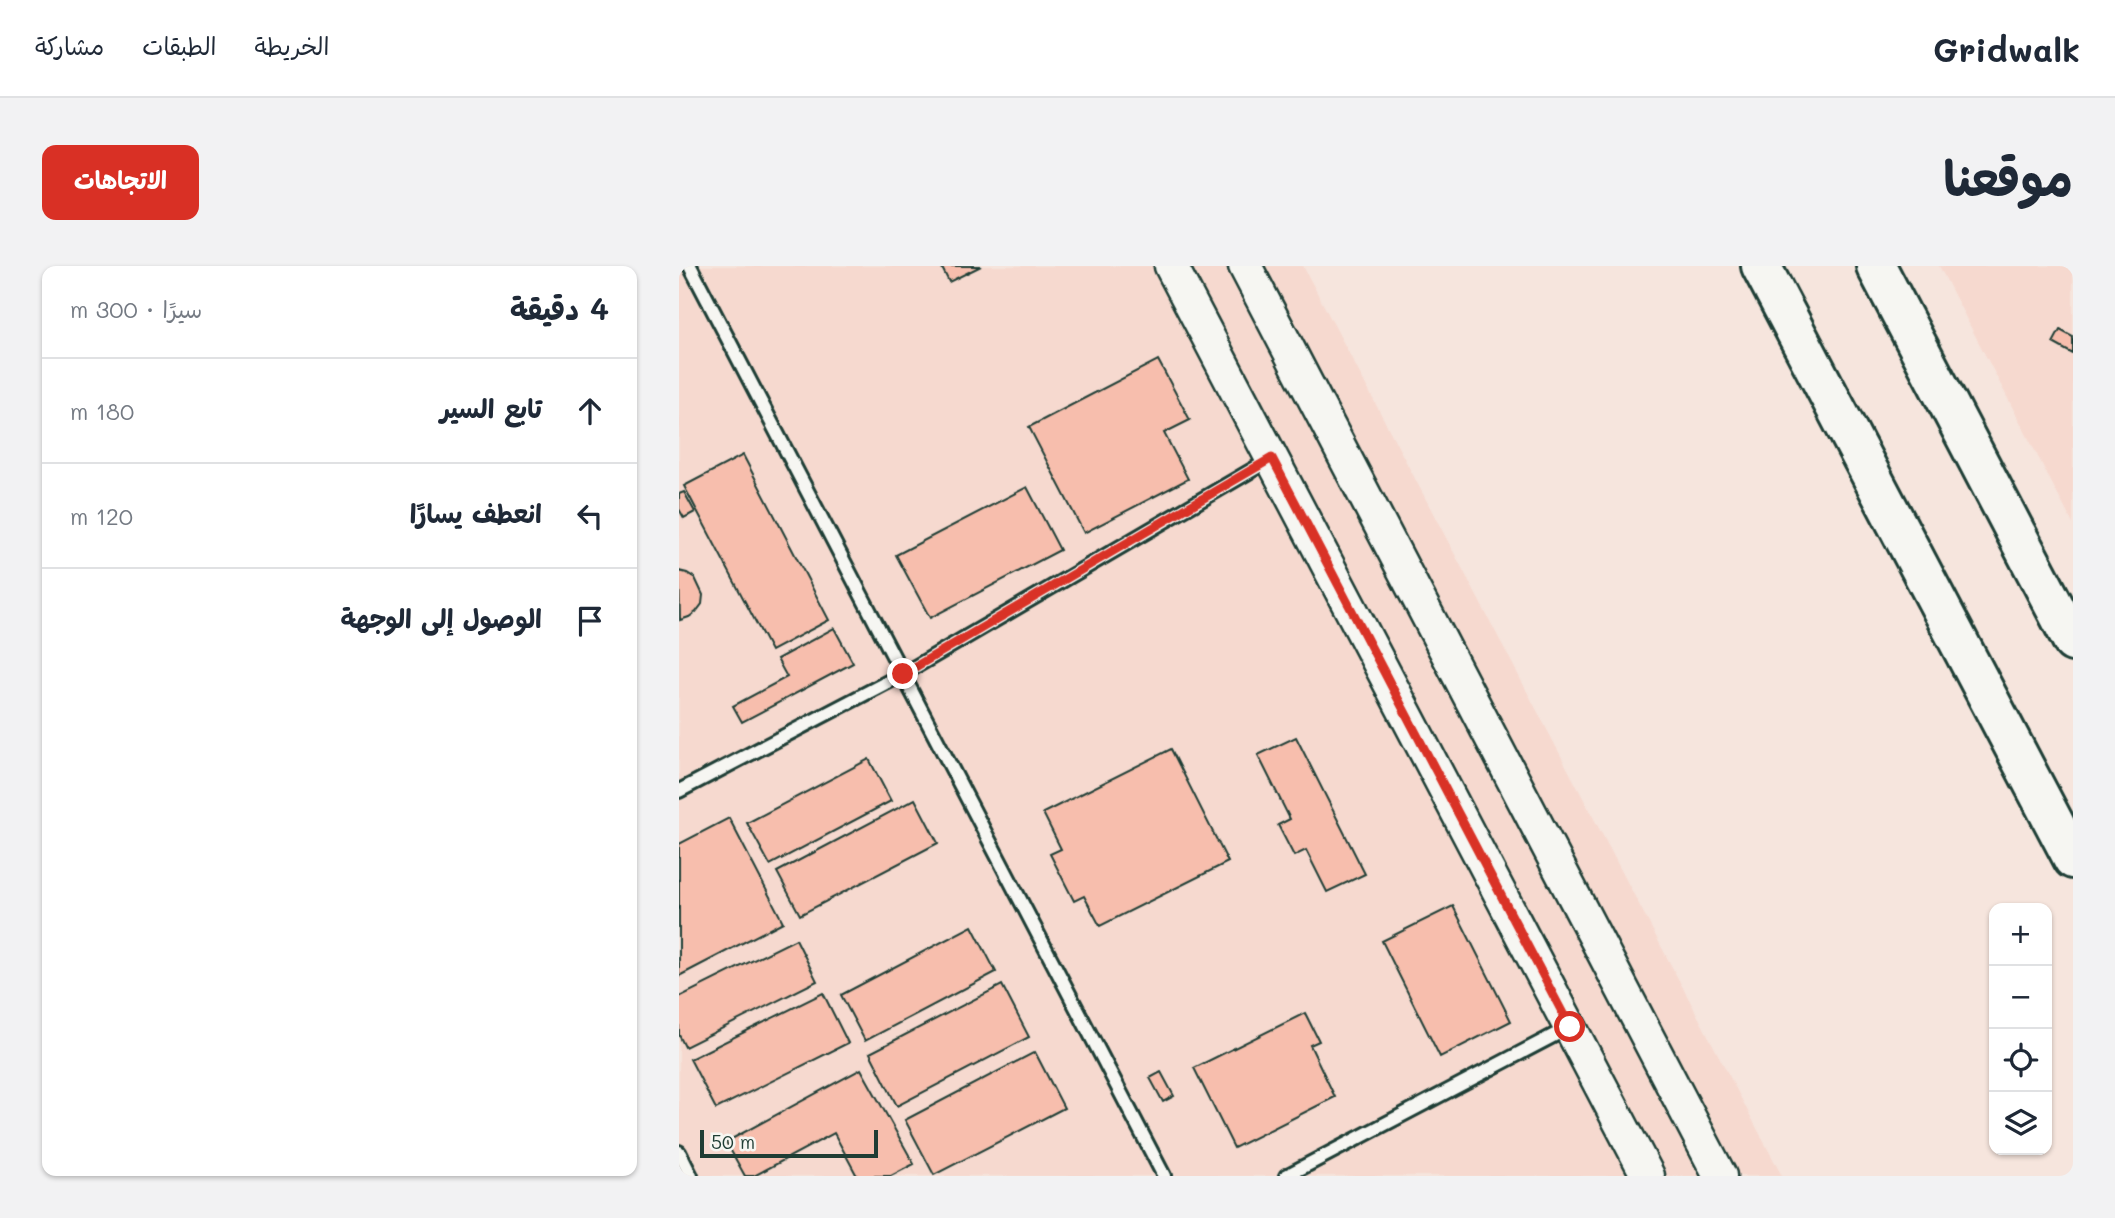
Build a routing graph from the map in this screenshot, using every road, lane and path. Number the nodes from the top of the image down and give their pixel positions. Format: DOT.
graph roads {
  1 [pos="690,266"];
  2 [pos="1171,266"];
  3 [pos="1245,266"];
  4 [pos="1761,266"];
  5 [pos="1876,266"];
  6 [pos="1272,458"];
  7 [pos="2063,613"];
  8 [pos="2073,642"];
  9 [pos="903,674"];
  10 [pos="679,791"];
  11 [pos="2073,859"];
  12 [pos="1570,1027"];
  13 [pos="679,1152"];
  14 [pos="691,1176"];
  15 [pos="1164,1176"];
  16 [pos="1286,1176"];
  17 [pos="1648,1176"];
  18 [pos="1720,1176"];
  1 -- 9 [label="lane"];
  2 -- 6 [label="street"];
  3 -- 18 [label="street"];
  4 -- 11 [label="main road"];
  5 -- 7 [label="main road"];
  6 -- 9 [label="lane"];
  6 -- 12 [label="street"];
  7 -- 8 [label="main road"];
  9 -- 10 [label="lane"];
  9 -- 15 [label="lane"];
  12 -- 16 [label="lane"];
  12 -- 17 [label="street"];
  13 -- 14 [label="lane"];
}
